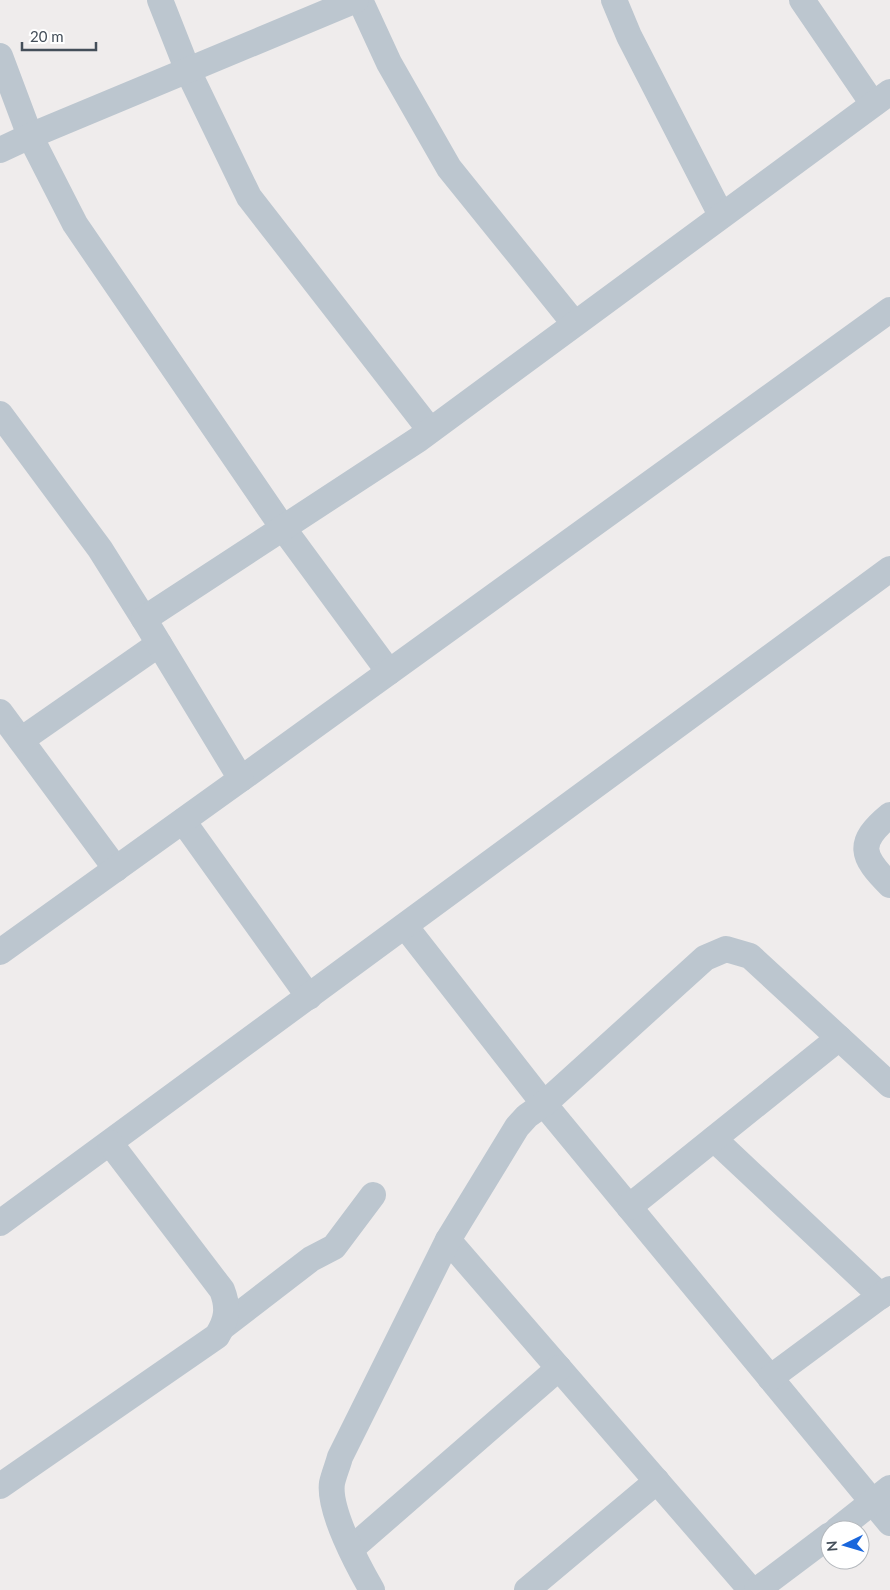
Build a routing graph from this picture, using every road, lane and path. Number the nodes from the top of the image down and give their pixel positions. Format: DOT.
graph roads {
  1 [pos="160,0"];
  2 [pos="356,0"];
  3 [pos="360,0"];
  4 [pos="614,0"];
  5 [pos="802,0"];
  6 [pos="0,56"];
  7 [pos="188,70"];
  8 [pos="882,98"];
  9 [pos="30,136"];
  10 [pos="0,150"];
  11 [pos="721,215"];
  12 [pos="890,310"];
  13 [pos="574,323"];
  14 [pos="0,414"];
  15 [pos="430,430"];
  16 [pos="283,528"];
  17 [pos="890,569"];
  18 [pos="144,619"];
  19 [pos="159,644"];
  20 [pos="389,672"];
  21 [pos="0,712"];
  22 [pos="21,740"];
  23 [pos="241,778"];
  24 [pos="890,815"];
  25 [pos="183,820"];
  26 [pos="116,868"];
  27 [pos="890,885"];
  28 [pos="405,926"];
  29 [pos="0,952"];
  30 [pos="309,997"];
  31 [pos="840,1038"];
  32 [pos="890,1085"];
  33 [pos="544,1104"];
  34 [pos="714,1139"];
  35 [pos="110,1143"];
  36 [pos="373,1195"];
  37 [pos="629,1207"];
  38 [pos="0,1223"];
  39 [pos="448,1240"];
  40 [pos="886,1293"];
  41 [pos="224,1326"];
  42 [pos="559,1368"];
  43 [pos="770,1378"];
  44 [pos="656,1481"];
  45 [pos="0,1486"];
  46 [pos="882,1495"];
  47 [pos="850,1520"];
  48 [pos="890,1523"];
  49 [pos="820,1543"];
  50 [pos="351,1549"];
  51 [pos="372,1590"];
  52 [pos="527,1590"];
  53 [pos="751,1590"];
  54 [pos="757,1590"];
  1 -- 7 [label="street"];
  2 -- 7 [label="street"];
  3 -- 13 [label="street"];
  4 -- 11 [label="street"];
  5 -- 8 [label="street"];
  6 -- 9 [label="street"];
  7 -- 9 [label="street"];
  7 -- 15 [label="street"];
  8 -- 11 [label="street"];
  9 -- 10 [label="street"];
  9 -- 16 [label="street"];
  11 -- 13 [label="street"];
  12 -- 20 [label="street"];
  13 -- 15 [label="street"];
  14 -- 18 [label="street"];
  15 -- 16 [label="street"];
  16 -- 18 [label="street"];
  16 -- 20 [label="street"];
  17 -- 28 [label="street"];
  18 -- 19 [label="street"];
  19 -- 22 [label="street"];
  19 -- 23 [label="street"];
  20 -- 23 [label="street"];
  21 -- 22 [label="street"];
  22 -- 26 [label="street"];
  23 -- 25 [label="street"];
  24 -- 27 [label="street"];
  25 -- 26 [label="street"];
  25 -- 30 [label="street"];
  26 -- 29 [label="street"];
  28 -- 30 [label="street"];
  28 -- 33 [label="street"];
  30 -- 35 [label="street"];
  31 -- 32 [label="street"];
  31 -- 33 [label="street"];
  31 -- 34 [label="street"];
  33 -- 37 [label="street"];
  33 -- 39 [label="street"];
  34 -- 37 [label="street"];
  34 -- 40 [label="street"];
  35 -- 38 [label="street"];
  35 -- 41 [label="street"];
  36 -- 41 [label="street"];
  37 -- 43 [label="street"];
  39 -- 42 [label="street"];
  39 -- 50 [label="street"];
  40 -- 43 [label="street"];
  41 -- 45 [label="street"];
  42 -- 44 [label="street"];
  42 -- 50 [label="street"];
  43 -- 46 [label="street"];
  44 -- 52 [label="street"];
  44 -- 53 [label="street"];
  46 -- 47 [label="street"];
  46 -- 48 [label="street"];
  49 -- 54 [label="street"];
  50 -- 51 [label="street"];
}
